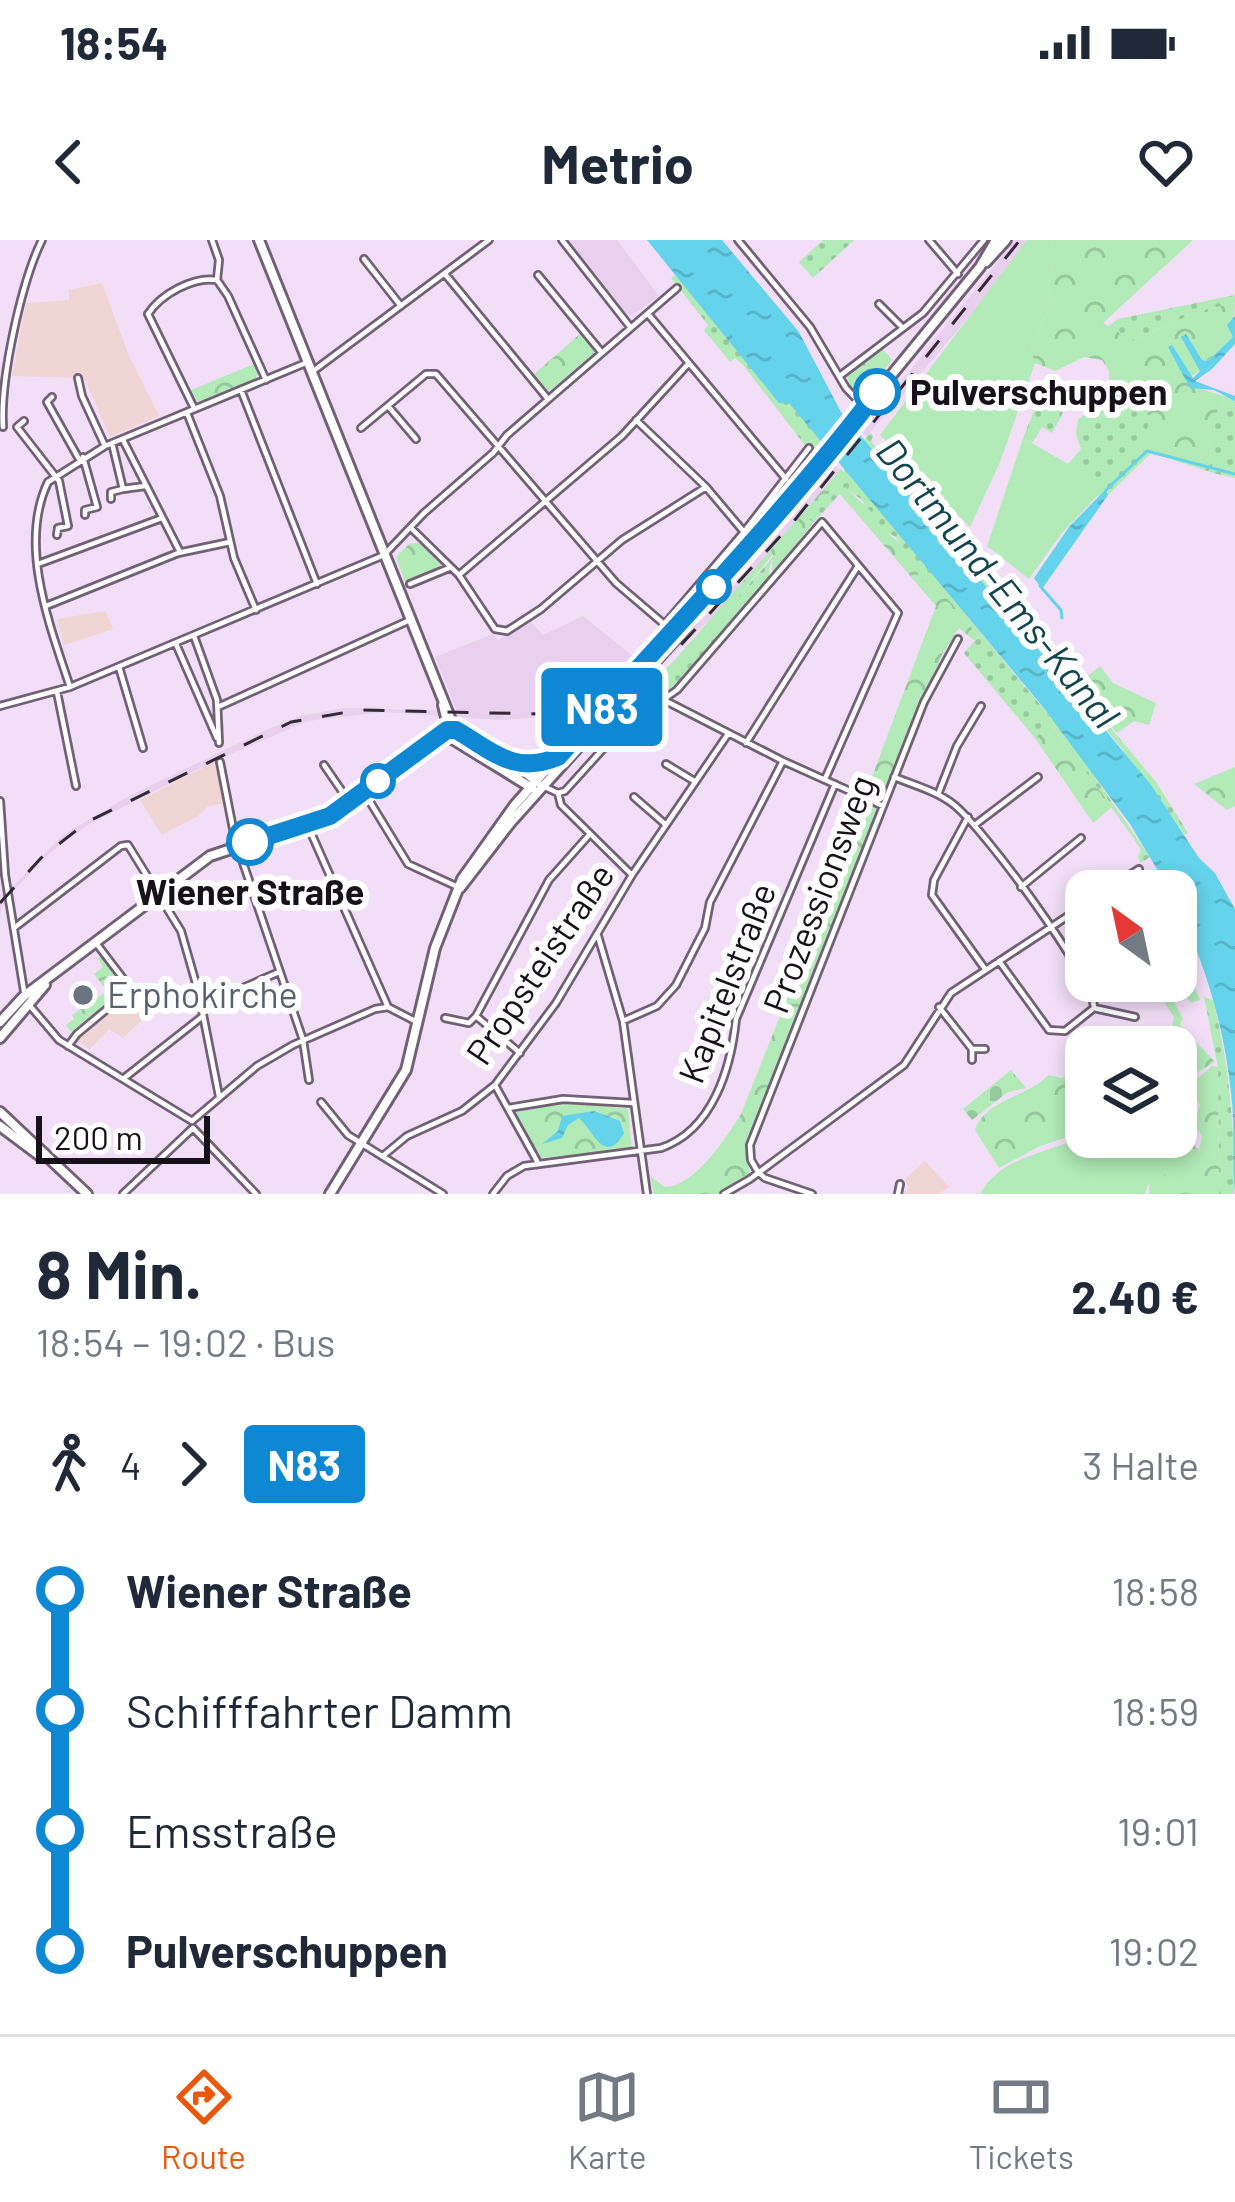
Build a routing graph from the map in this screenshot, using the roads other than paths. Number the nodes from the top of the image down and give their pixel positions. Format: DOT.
graph roads {
  1 [pos="42,240"];
  2 [pos="212,240"];
  3 [pos="259,240"];
  4 [pos="562,240"];
  5 [pos="738,240"];
  6 [pos="929,240"];
  7 [pos="984,240"];
  8 [pos="996,240"];
  9 [pos="1006,240"];
  10 [pos="487,241"];
  11 [pos="364,259"];
  12 [pos="980,267"];
  13 [pos="445,273"];
  14 [pos="958,274"];
  15 [pos="538,275"];
  16 [pos="217,280"];
  17 [pos="677,287"];
  18 [pos="879,304"];
  19 [pos="401,306"];
  20 [pos="648,314"];
  21 [pos="631,328"];
  22 [pos="903,328"];
  23 [pos="602,353"];
  24 [pos="689,363"];
  25 [pos="310,367"];
  26 [pos="839,377"];
  27 [pos="78,378"];
  28 [pos="266,380"];
  29 [pos="241,390"];
  30 [pos="52,398"];
  31 [pos="548,399"];
  32 [pos="388,406"];
  33 [pos="865,408"];
  34 [pos="191,411"];
  35 [pos="636,420"];
  36 [pos="24,421"];
  37 [pos="3,427"];
  38 [pos="361,428"];
  39 [pos="123,439"];
  40 [pos="416,439"];
  41 [pos="109,444"];
  42 [pos="498,447"];
  43 [pos="809,448"];
  44 [pos="81,458"];
  45 [pos="55,474"];
  46 [pos="786,479"];
  47 [pos="145,486"];
  48 [pos="706,487"];
  49 [pos="123,489"];
  50 [pos="111,499"];
  51 [pos="545,501"];
  52 [pos="86,515"];
  53 [pos="162,518"];
  54 [pos="412,529"];
  55 [pos="744,532"];
  56 [pos="57,535"];
  57 [pos="230,542"];
  58 [pos="180,552"];
  59 [pos="384,555"];
  60 [pos="598,562"];
  61 [pos="38,564"];
  62 [pos="858,566"];
  63 [pos="451,567"];
  64 [pos="459,574"];
  65 [pos="317,584"];
  66 [pos="410,584"];
  67 [pos="46,606"];
  68 [pos="256,610"];
  69 [pos="410,620"];
  70 [pos="671,630"];
  71 [pos="194,636"];
  72 [pos="958,639"];
  73 [pos="176,643"];
  74 [pos="118,667"];
  75 [pos="70,687"];
  76 [pos="57,692"];
  77 [pos="664,700"];
  78 [pos="0,706"];
  79 [pos="981,706"];
  80 [pos="218,707"];
  81 [pos="601,709"];
  82 [pos="614,710"];
  83 [pos="639,715"];
  84 [pos="622,728"];
  85 [pos="450,732"];
  86 [pos="728,734"];
  87 [pos="746,742"];
  88 [pos="143,748"];
  89 [pos="558,757"];
  90 [pos="783,761"];
  91 [pos="220,762"];
  92 [pos="666,764"];
  93 [pos="324,765"];
  94 [pos="516,765"];
  95 [pos="508,774"];
  96 [pos="894,777"];
  97 [pos="1038,777"];
  98 [pos="825,779"];
  99 [pos="694,782"];
  100 [pos="835,784"];
  101 [pos="537,785"];
  102 [pos="76,786"];
  103 [pos="364,792"];
  104 [pos="558,793"];
  105 [pos="938,794"];
  106 [pos="634,797"];
  107 [pos="0,801"];
  108 [pos="350,803"];
  109 [pos="514,806"];
  110 [pos="884,806"];
  111 [pos="968,818"];
  112 [pos="665,824"];
  113 [pos="975,825"];
  114 [pos="308,826"];
  115 [pos="590,834"];
  116 [pos="1081,838"];
  117 [pos="238,845"];
  118 [pos="1139,868"];
  119 [pos="1136,870"];
  120 [pos="632,875"];
  121 [pos="1021,887"];
  122 [pos="460,888"];
  123 [pos="158,893"];
  124 [pos="1065,918"];
  125 [pos="1051,927"];
  126 [pos="13,928"];
  127 [pos="598,936"];
  128 [pos="96,944"];
  129 [pos="999,961"];
  130 [pos="985,969"];
  131 [pos="281,971"];
  132 [pos="26,999"];
  133 [pos="202,1006"];
  134 [pos="388,1007"];
  135 [pos="939,1007"];
  136 [pos="1094,1008"];
  137 [pos="203,1016"];
  138 [pos="476,1016"];
  139 [pos="1135,1017"];
  140 [pos="445,1018"];
  141 [pos="0,1022"];
  142 [pos="419,1022"];
  143 [pos="623,1022"];
  144 [pos="0,1038"];
  145 [pos="303,1040"];
  146 [pos="68,1046"];
  147 [pos="972,1049"];
  148 [pos="985,1049"];
  149 [pos="520,1053"];
  150 [pos="972,1060"];
  151 [pos="123,1079"];
  152 [pos="309,1080"];
  153 [pos="495,1085"];
  154 [pos="219,1096"];
  155 [pos="321,1102"];
  156 [pos="634,1103"];
  157 [pos="508,1108"];
  158 [pos="0,1112"];
  159 [pos="193,1125"];
  160 [pos="3,1131"];
  161 [pos="363,1142"];
  162 [pos="640,1151"];
  163 [pos="384,1155"];
  164 [pos="536,1161"];
  165 [pos="52,1162"];
  166 [pos="758,1172"];
  167 [pos="246,1184"];
  168 [pos="900,1184"];
  169 [pos="87,1194"];
  170 [pos="123,1194"];
  171 [pos="236,1194"];
  172 [pos="256,1194"];
  173 [pos="330,1194"];
  174 [pos="443,1194"];
  175 [pos="494,1194"];
  176 [pos="647,1194"];
  177 [pos="724,1194"];
  178 [pos="812,1194"];
  179 [pos="898,1194"];
  1 -- 37 [label="street"];
  2 -- 16 [label="street"];
  3 -- 25 [label="main road"];
  4 -- 21 [label="street"];
  5 -- 26 [label="street"];
  6 -- 14 [label="street"];
  7 -- 14 [label="street"];
  8 -- 12 [label="main road"];
  9 -- 12 [label="main road"];
  10 -- 13 [label="street"];
  11 -- 19 [label="street"];
  12 -- 33 [label="main road"];
  13 -- 19 [label="street"];
  13 -- 31 [label="street"];
  14 -- 22 [label="street"];
  15 -- 23 [label="street"];
  16 -- 28 [label="street"];
  16 -- 34 [label="street"];
  17 -- 20 [label="street"];
  18 -- 22 [label="street"];
  19 -- 25 [label="street"];
  20 -- 21 [label="street"];
  20 -- 24 [label="street"];
  21 -- 23 [label="street"];
  22 -- 26 [label="street"];
  23 -- 31 [label="street"];
  24 -- 35 [label="street"];
  24 -- 46 [label="street"];
  25 -- 28 [label="street"];
  25 -- 59 [label="main road"];
  26 -- 33 [label="street"];
  27 -- 41 [label="street"];
  28 -- 29 [label="street"];
  29 -- 34 [label="street"];
  29 -- 65 [label="street"];
  30 -- 44 [label="street"];
  31 -- 42 [label="street"];
  32 -- 38 [label="street"];
  32 -- 40 [label="street"];
  32 -- 42 [label="street"];
  33 -- 70 [label="main road"];
  34 -- 39 [label="street"];
  34 -- 57 [label="street"];
  35 -- 48 [label="street"];
  35 -- 51 [label="street"];
  36 -- 45 [label="street"];
  39 -- 41 [label="street"];
  39 -- 47 [label="street"];
  41 -- 44 [label="street"];
  41 -- 49 [label="street"];
  42 -- 51 [label="street"];
  42 -- 54 [label="street"];
  43 -- 46 [label="street"];
  44 -- 45 [label="street"];
  44 -- 52 [label="street"];
  45 -- 56 [label="street"];
  45 -- 61 [label="street"];
  46 -- 55 [label="street"];
  47 -- 49 [label="street"];
  47 -- 53 [label="street"];
  48 -- 55 [label="street"];
  48 -- 60 [label="street"];
  49 -- 50 [label="street"];
  51 -- 60 [label="street"];
  51 -- 64 [label="street"];
  53 -- 58 [label="street"];
  53 -- 61 [label="street"];
  54 -- 59 [label="street"];
  54 -- 63 [label="street"];
  55 -- 70 [label="street"];
  57 -- 58 [label="street"];
  57 -- 68 [label="street"];
  58 -- 67 [label="street"];
  59 -- 65 [label="street"];
  59 -- 69 [label="main road"];
  60 -- 64 [label="street"];
  60 -- 70 [label="street"];
  61 -- 67 [label="street"];
  62 -- 77 [label="street"];
  62 -- 87 [label="street"];
  62 -- 98 [label="street"];
  63 -- 64 [label="street"];
  63 -- 66 [label="street"];
  65 -- 68 [label="street"];
  67 -- 75 [label="street"];
  68 -- 71 [label="street"];
  69 -- 80 [label="street"];
  69 -- 85 [label="main road"];
  70 -- 81 [label="main road"];
  70 -- 82 [label="main road"];
  71 -- 73 [label="street"];
  71 -- 80 [label="street"];
  72 -- 96 [label="street, Prozessionsweg"];
  73 -- 74 [label="street"];
  73 -- 80 [label="street"];
  74 -- 75 [label="street"];
  74 -- 88 [label="street"];
  75 -- 76 [label="street"];
  76 -- 78 [label="street"];
  76 -- 102 [label="street"];
  77 -- 83 [label="street"];
  77 -- 86 [label="street"];
  79 -- 105 [label="street"];
  81 -- 82 [label="street"];
  81 -- 89 [label="main road"];
  82 -- 83 [label="street"];
  82 -- 84 [label="street"];
  82 -- 101 [label="main road"];
  83 -- 84 [label="street"];
  84 -- 104 [label="street"];
  85 -- 94 [label="main road"];
  85 -- 95 [label="main road"];
  85 -- 103 [label="main road"];
  86 -- 87 [label="street"];
  86 -- 99 [label="street, Propsteistraße"];
  87 -- 90 [label="street"];
  89 -- 94 [label="main road"];
  89 -- 101 [label="main road"];
  90 -- 98 [label="street"];
  90 -- 143 [label="street"];
  91 -- 117 [label="street"];
  92 -- 99 [label="street"];
  93 -- 108 [label="street"];
  94 -- 101 [label="main road"];
  95 -- 101 [label="main road"];
  95 -- 109 [label="main road"];
  96 -- 105 [label="street"];
  96 -- 110 [label="street, Prozessionsweg"];
  97 -- 113 [label="street"];
  98 -- 100 [label="street"];
  99 -- 112 [label="street, Propsteistraße"];
  100 -- 110 [label="street"];
  100 -- 162 [label="street, Kapitelstraße"];
  101 -- 104 [label="street"];
  101 -- 109 [label="main road"];
  101 -- 122 [label="main road"];
  103 -- 108 [label="main road"];
  103 -- 122 [label="street"];
  104 -- 115 [label="street"];
  105 -- 111 [label="street"];
  106 -- 112 [label="street"];
  107 -- 126 [label="street"];
  108 -- 114 [label="main road"];
  109 -- 122 [label="main road"];
  110 -- 166 [label="street, Prozessionsweg"];
  111 -- 113 [label="street"];
  111 -- 130 [label="street"];
  112 -- 120 [label="street, Propsteistraße"];
  113 -- 121 [label="street"];
  114 -- 117 [label="main road"];
  114 -- 134 [label="street"];
  115 -- 120 [label="street"];
  115 -- 138 [label="street"];
  116 -- 121 [label="street"];
  117 -- 123 [label="main road"];
  117 -- 131 [label="street"];
  118 -- 119 [label="street"];
  120 -- 127 [label="street, Propsteistraße"];
  121 -- 125 [label="street"];
  122 -- 142 [label="main road"];
  123 -- 126 [label="street"];
  123 -- 128 [label="main road"];
  123 -- 133 [label="street"];
  124 -- 125 [label="street"];
  125 -- 129 [label="street"];
  125 -- 136 [label="street"];
  126 -- 132 [label="street"];
  127 -- 143 [label="street"];
  127 -- 149 [label="street, Propsteistraße"];
  128 -- 132 [label="main road"];
  128 -- 146 [label="street"];
  129 -- 130 [label="street"];
  129 -- 136 [label="street"];
  130 -- 135 [label="street"];
  131 -- 133 [label="street"];
  131 -- 145 [label="street"];
  132 -- 141 [label="main road"];
  132 -- 144 [label="main road"];
  132 -- 146 [label="street"];
  133 -- 137 [label="street"];
  134 -- 142 [label="street"];
  134 -- 145 [label="street"];
  135 -- 147 [label="street"];
  135 -- 166 [label="street"];
  136 -- 139 [label="street"];
  137 -- 151 [label="street"];
  137 -- 154 [label="street"];
  138 -- 140 [label="street"];
  138 -- 149 [label="street"];
  142 -- 161 [label="main road"];
  143 -- 156 [label="street"];
  145 -- 152 [label="street"];
  145 -- 154 [label="street"];
  146 -- 151 [label="street"];
  147 -- 148 [label="street"];
  147 -- 150 [label="street"];
  149 -- 153 [label="street, Propsteistraße"];
  151 -- 159 [label="street"];
  153 -- 157 [label="street"];
  153 -- 163 [label="street, Propsteistraße"];
  154 -- 159 [label="street"];
  155 -- 161 [label="street"];
  156 -- 157 [label="street"];
  156 -- 162 [label="street"];
  157 -- 164 [label="street"];
  158 -- 165 [label="main road"];
  159 -- 167 [label="street"];
  159 -- 170 [label="street"];
  160 -- 165 [label="main road"];
  161 -- 163 [label="street"];
  161 -- 173 [label="main road"];
  162 -- 164 [label="street, Kapitelstraße"];
  162 -- 176 [label="street"];
  163 -- 174 [label="street"];
  164 -- 175 [label="street"];
  165 -- 169 [label="main road"];
  166 -- 177 [label="street"];
  166 -- 178 [label="street"];
  167 -- 171 [label="street"];
  167 -- 172 [label="street"];
  168 -- 179 [label="street"];
}
